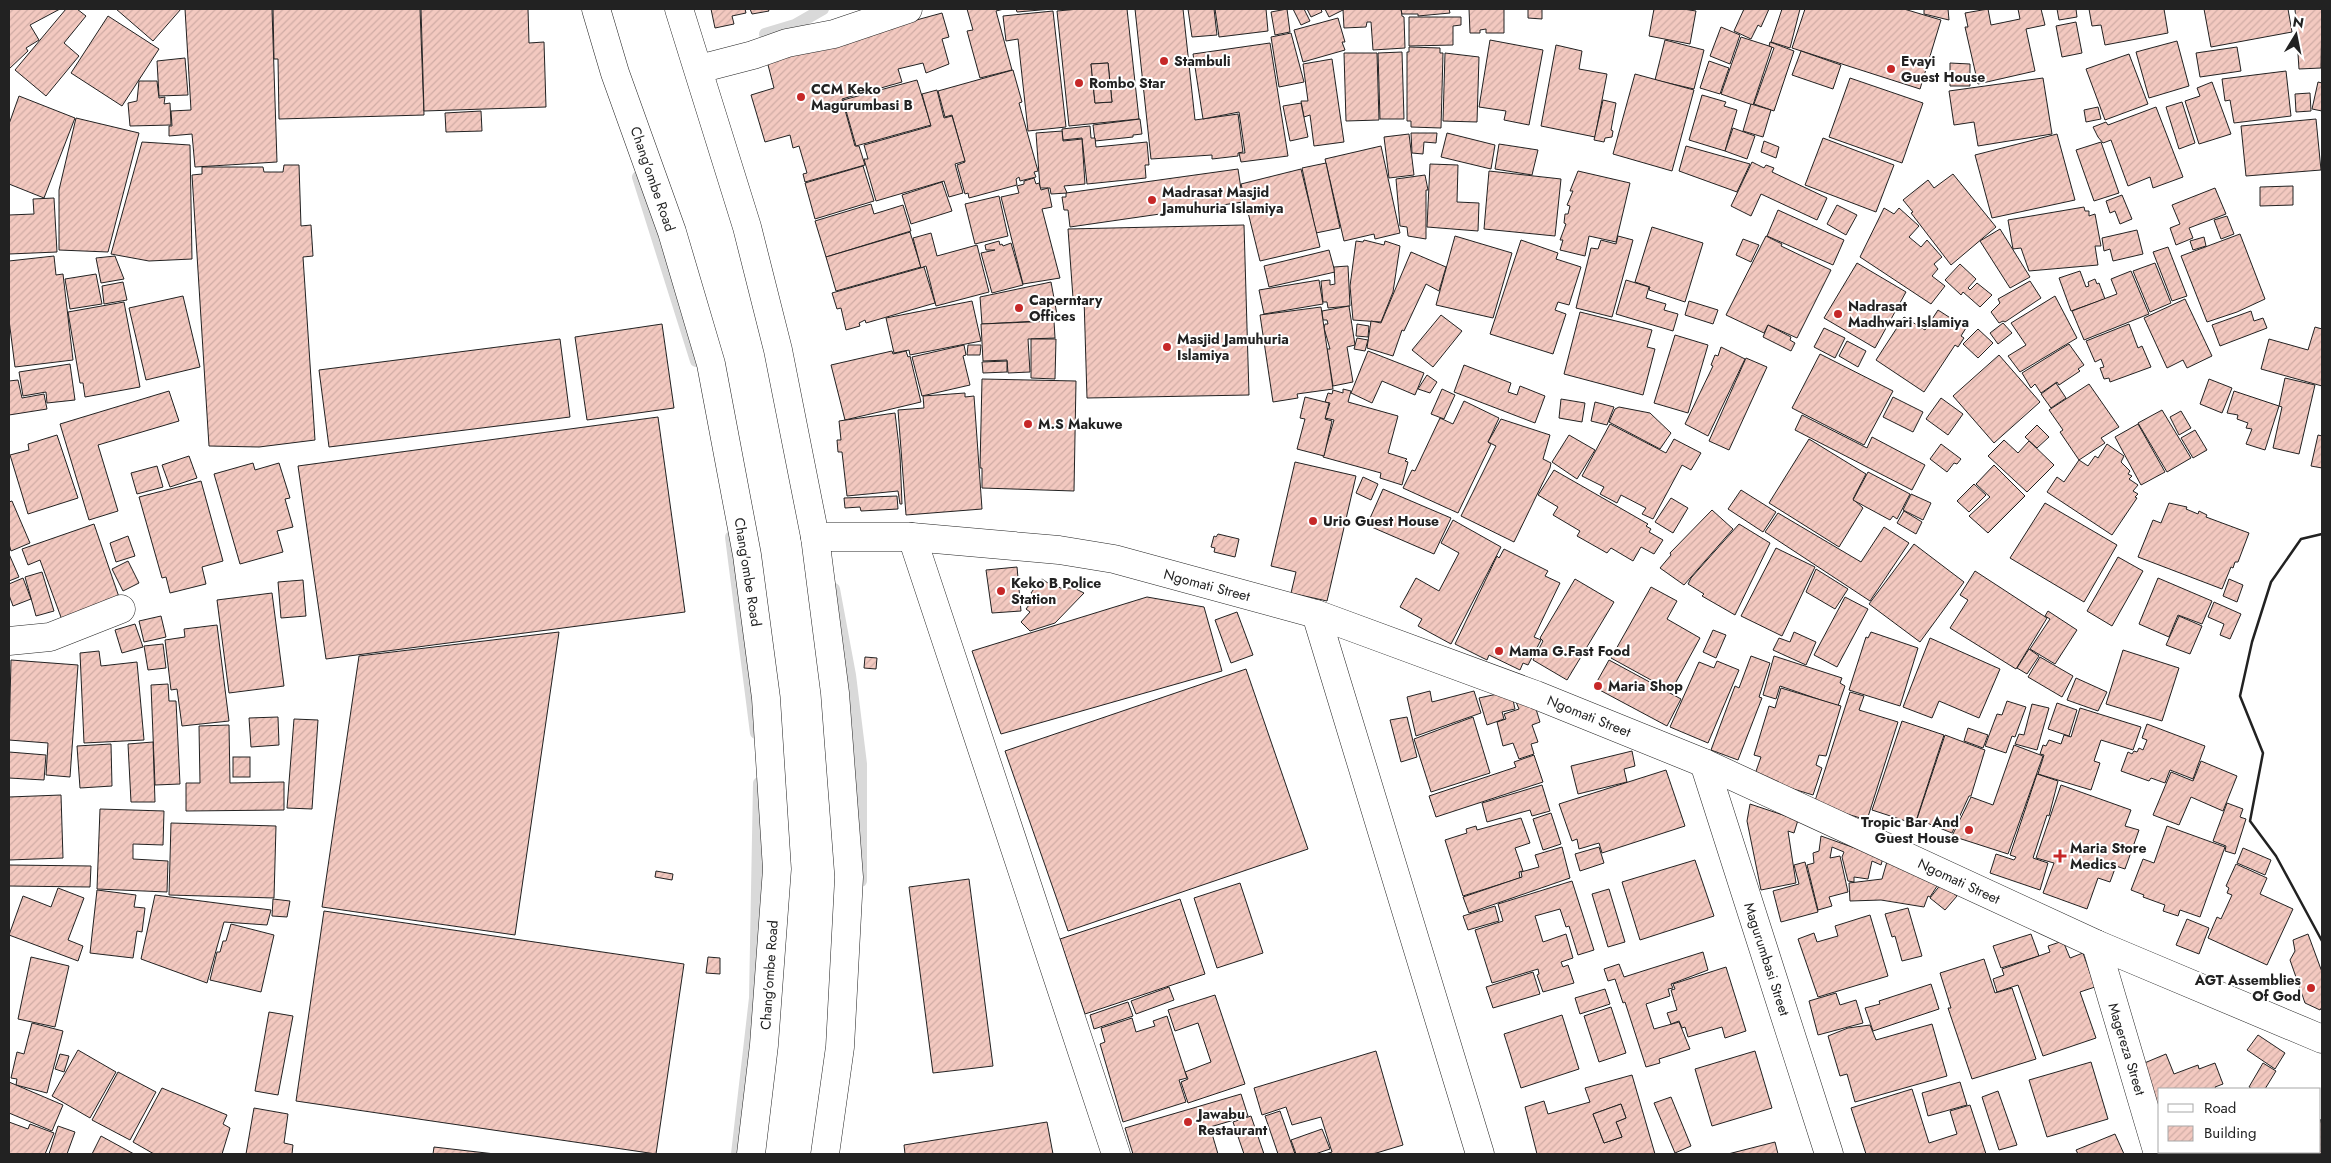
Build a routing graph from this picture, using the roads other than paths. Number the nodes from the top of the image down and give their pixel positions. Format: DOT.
graph roads {
  1 [pos="596,9"];
  2 [pos="679,9"];
  3 [pos="908,9"];
  4 [pos="699,69"];
  5 [pos="815,537"];
  6 [pos="912,537"];
  7 [pos="121,610"];
  8 [pos="1316,614"];
  9 [pos="9,641"];
  10 [pos="1704,763"];
  11 [pos="2096,944"];
  12 [pos="2322,1040"];
  13 [pos="751,1154"];
  14 [pos="825,1154"];
  15 [pos="1116,1154"];
  16 [pos="1480,1154"];
  17 [pos="1830,1154"];
  18 [pos="2158,1154"];
  1 -- 13 [label="street, Chang'ombe Road"];
  2 -- 4 [label="street"];
  3 -- 4 [label="street"];
  4 -- 5 [label="street"];
  5 -- 6 [label="street, Ngomati Street"];
  5 -- 14 [label="street"];
  6 -- 8 [label="street, Ngomati Street"];
  6 -- 15 [label="street"];
  7 -- 9 [label="street"];
  8 -- 10 [label="street, Ngomati Street"];
  8 -- 16 [label="street"];
  10 -- 11 [label="street, Ngomati Street"];
  10 -- 17 [label="street, Magurumbasi Street"];
  11 -- 12 [label="street, Ngomati Street"];
  11 -- 18 [label="street, Magereza Street"];
}
